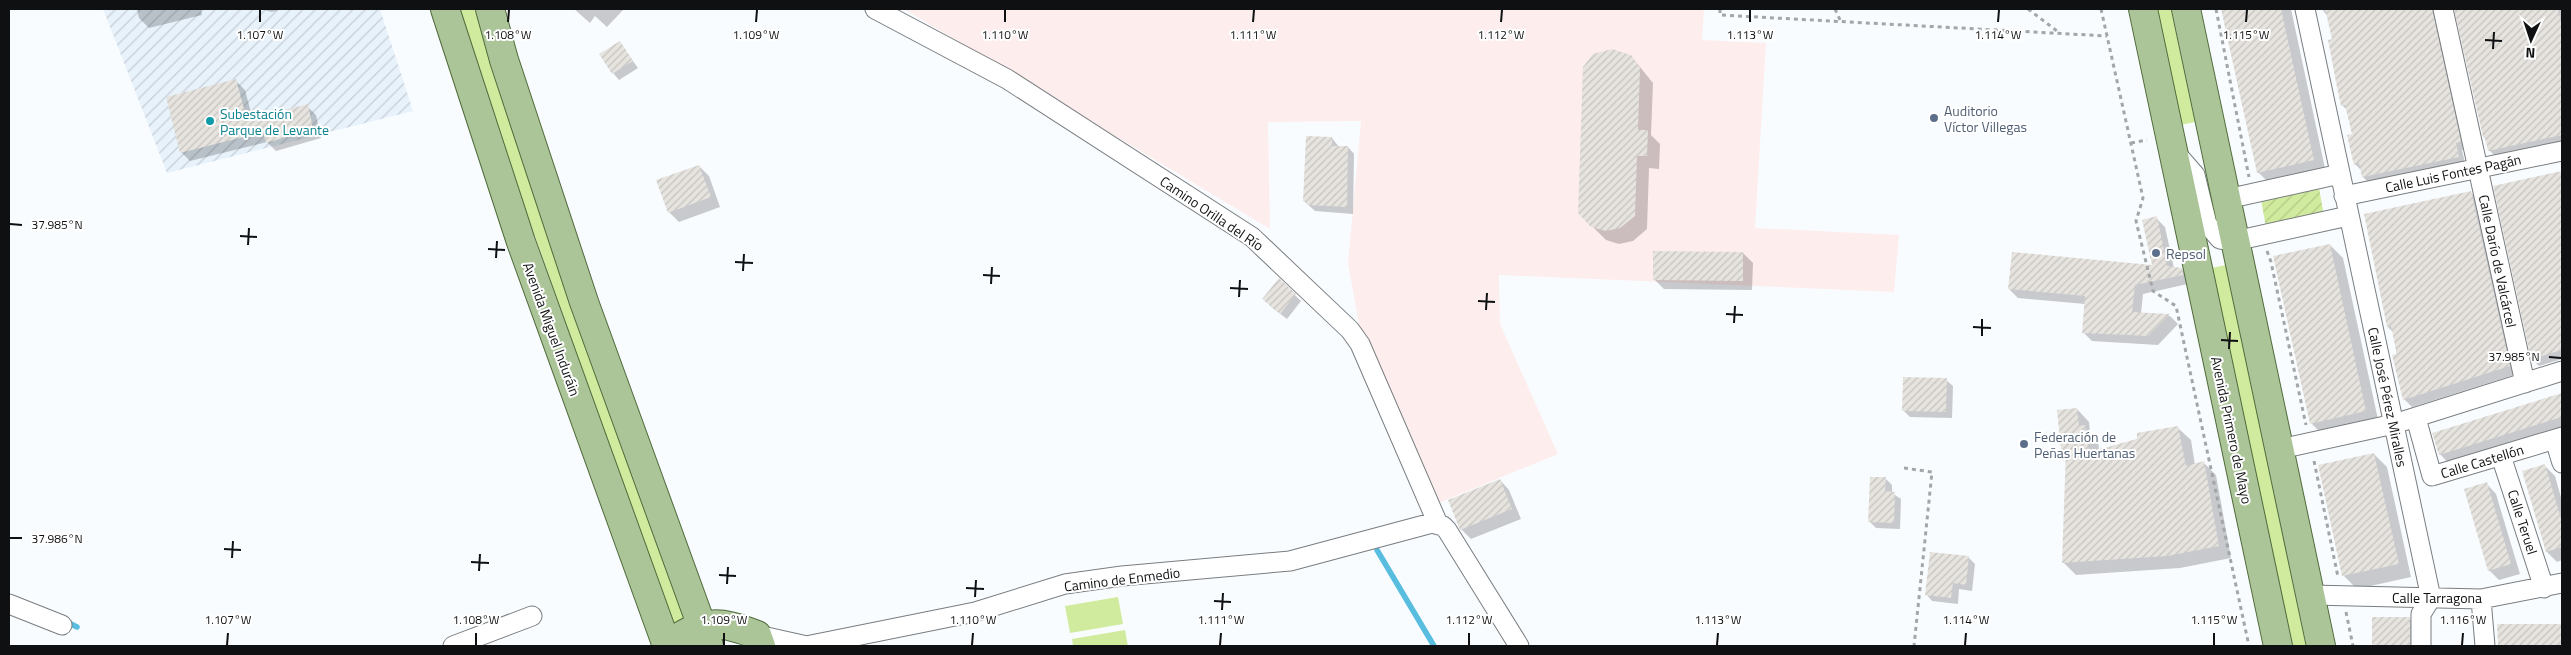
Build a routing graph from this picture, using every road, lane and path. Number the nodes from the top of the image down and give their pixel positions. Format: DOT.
graph roads {
  1 [pos="445,9"];
  2 [pos="490,9"];
  3 [pos="875,9"];
  4 [pos="1720,9"];
  5 [pos="1835,9"];
  6 [pos="2028,9"];
  7 [pos="2101,9"];
  8 [pos="2143,9"];
  9 [pos="2186,9"];
  10 [pos="2216,9"];
  11 [pos="2305,9"];
  12 [pos="2443,9"];
  13 [pos="1841,22"];
  14 [pos="2061,34"];
  15 [pos="2107,36"];
  16 [pos="2173,150"];
  17 [pos="2562,151"];
  18 [pos="2478,168"];
  19 [pos="2340,174"];
  20 [pos="2344,196"];
  21 [pos="2236,202"];
  22 [pos="2348,216"];
  23 [pos="2236,236"];
  24 [pos="2199,274"];
  25 [pos="2562,371"];
  26 [pos="2525,383"];
  27 [pos="2416,418"];
  28 [pos="2394,424"];
  29 [pos="2558,439"];
  30 [pos="2310,442"];
  31 [pos="2280,449"];
  32 [pos="2501,456"];
  33 [pos="2562,463"];
  34 [pos="1904,468"];
  35 [pos="1438,524"];
  36 [pos="2562,583"];
  37 [pos="2544,588"];
  38 [pos="2311,595"];
  39 [pos="2343,596"];
  40 [pos="2431,598"];
  41 [pos="2481,599"];
  42 [pos="9,604"];
  43 [pos="532,616"];
  44 [pos="62,625"];
  45 [pos="705,636"];
  46 [pos="759,641"];
  47 [pos="452,646"];
  48 [pos="667,646"];
  49 [pos="806,646"];
  50 [pos="1519,646"];
  51 [pos="1914,646"];
  52 [pos="2249,646"];
  53 [pos="2278,646"];
  54 [pos="2322,646"];
  55 [pos="2353,646"];
  56 [pos="2421,646"];
  57 [pos="2485,646"];
  1 -- 48 [label="main road, Avenida Miguel Induráin"];
  2 -- 45 [label="main road"];
  3 -- 35 [label="street, Camino Orilla del Río"];
  4 -- 13 [label="path"];
  5 -- 13 [label="path"];
  6 -- 14 [label="path"];
  7 -- 15 [label="path"];
  8 -- 16 [label="main road, Avenida Primero de Mayo"];
  9 -- 21 [label="main road"];
  10 -- 21 [label="path"];
  11 -- 19 [label="street, Calle José Pérez Miralles"];
  12 -- 18 [label="street, Calle Darío de Valcárcel"];
  13 -- 14 [label="path"];
  14 -- 15 [label="path"];
  15 -- 52 [label="path"];
  16 -- 23 [label="street"];
  16 -- 24 [label="main road, Avenida Primero de Mayo"];
  17 -- 18 [label="street, Calle Luis Fontes Pagán"];
  18 -- 20 [label="street, Calle Luis Fontes Pagán"];
  18 -- 26 [label="street, Calle Darío de Valcárcel"];
  19 -- 20 [label="street, Calle José Pérez Miralles"];
  19 -- 21 [label="street"];
  20 -- 22 [label="street, Calle José Pérez Miralles"];
  21 -- 23 [label="main road"];
  22 -- 23 [label="street"];
  22 -- 28 [label="street, Calle José Pérez Miralles"];
  23 -- 24 [label="street"];
  23 -- 30 [label="path"];
  23 -- 31 [label="main road"];
  24 -- 53 [label="main road, Avenida Primero de Mayo"];
  25 -- 26 [label="street"];
  26 -- 27 [label="street"];
  27 -- 28 [label="street"];
  27 -- 32 [label="street, Calle Castellón"];
  28 -- 30 [label="street"];
  28 -- 40 [label="street, Calle José Pérez Miralles"];
  29 -- 32 [label="street, Calle Castellón"];
  29 -- 33 [label="street"];
  30 -- 31 [label="street"];
  30 -- 39 [label="path"];
  31 -- 38 [label="main road"];
  32 -- 37 [label="street, Calle Teruel"];
  34 -- 51 [label="path"];
  35 -- 49 [label="street, Camino de Enmedio"];
  35 -- 50 [label="street"];
  36 -- 37 [label="street, Calle Tarragona"];
  37 -- 41 [label="street, Calle Tarragona"];
  38 -- 39 [label="street, Calle Tarragona"];
  38 -- 54 [label="main road"];
  39 -- 40 [label="street, Calle Tarragona"];
  39 -- 55 [label="path"];
  40 -- 41 [label="street, Calle Tarragona"];
  40 -- 56 [label="street"];
  41 -- 57 [label="street"];
  42 -- 44 [label="street"];
  43 -- 47 [label="street"];
  45 -- 46 [label="main road"];
  45 -- 48 [label="main road"];
  46 -- 49 [label="street"];
}
